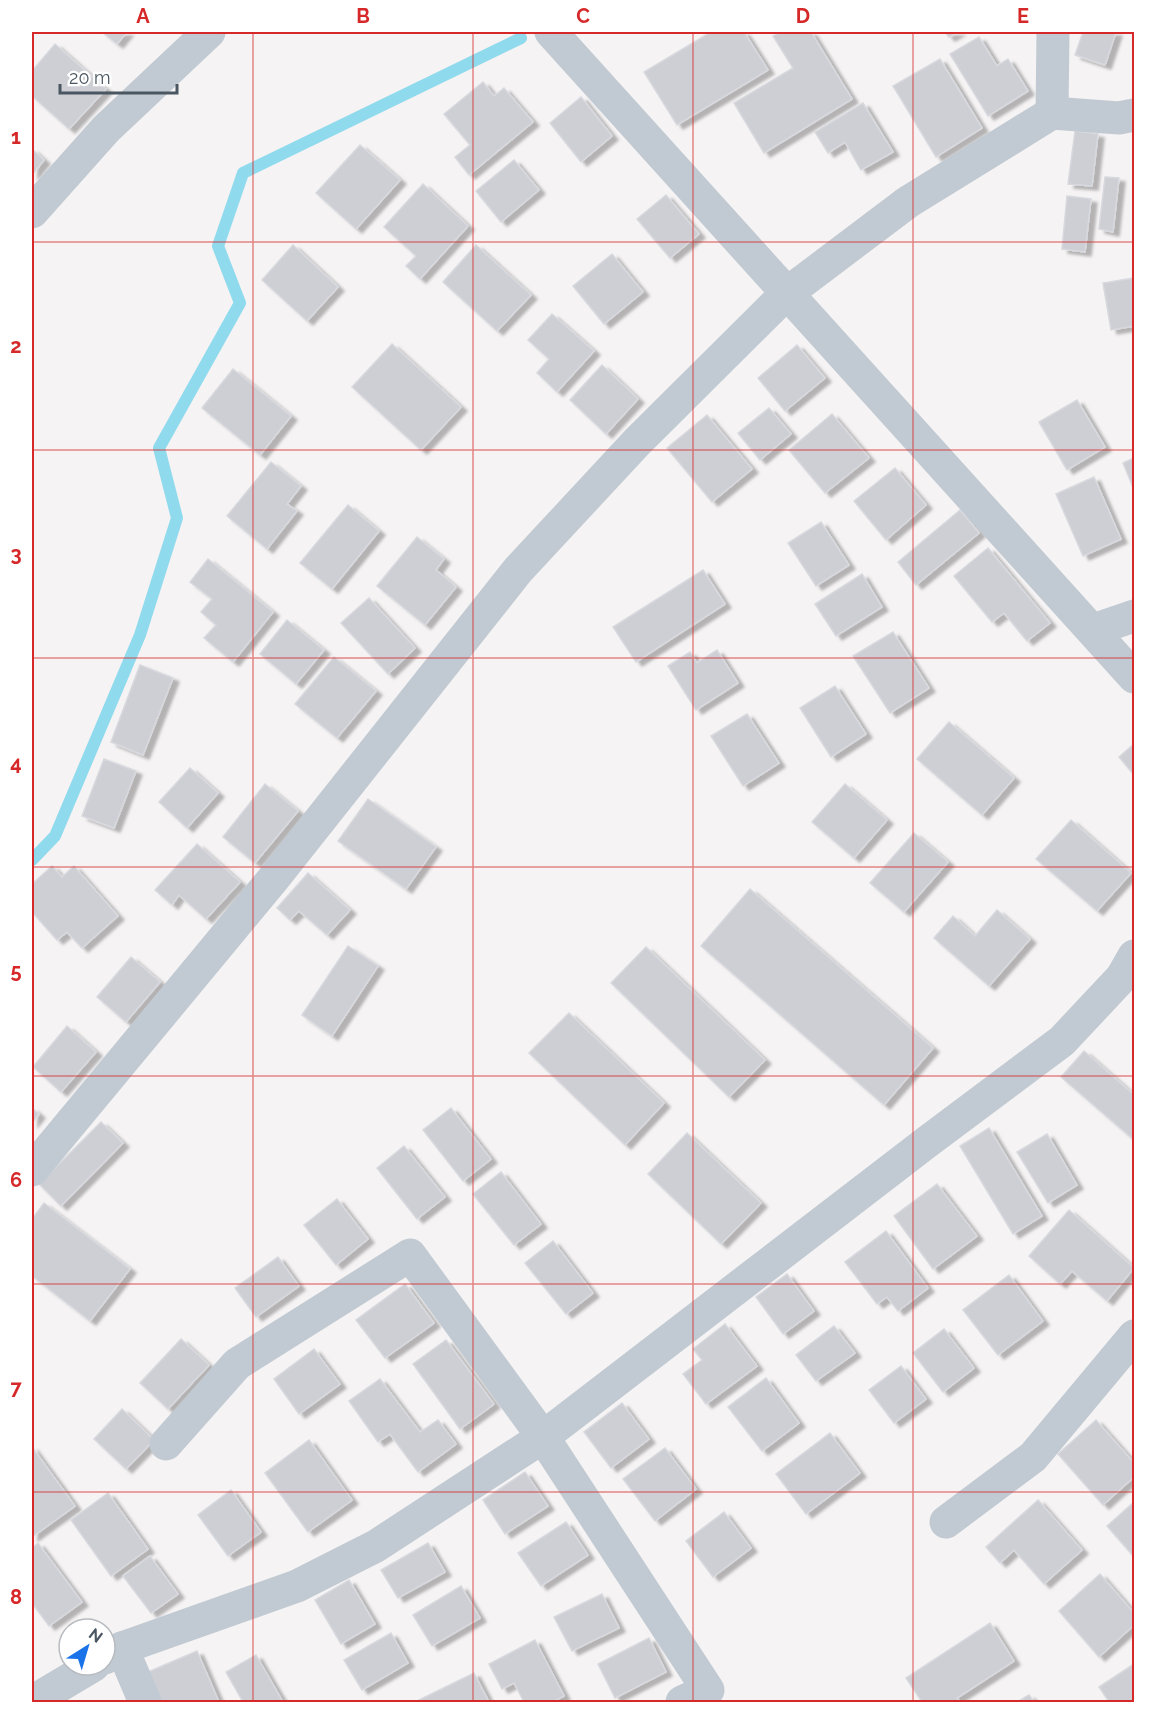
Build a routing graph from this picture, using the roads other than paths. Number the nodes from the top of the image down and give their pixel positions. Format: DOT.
graph roads {
  1 [pos="209,32"];
  2 [pos="551,32"];
  3 [pos="1053,32"];
  4 [pos="1052,113"];
  5 [pos="1134,115"];
  6 [pos="32,212"];
  7 [pos="786,294"];
  8 [pos="1134,616"];
  9 [pos="1093,630"];
  10 [pos="1134,677"];
  11 [pos="1134,956"];
  12 [pos="32,1170"];
  13 [pos="1134,1336"];
  14 [pos="543,1437"];
  15 [pos="166,1444"];
  16 [pos="946,1522"];
  17 [pos="117,1652"];
  18 [pos="117,1659"];
  19 [pos="74,1677"];
  20 [pos="32,1702"];
  21 [pos="145,1702"];
  22 [pos="682,1702"];
  1 -- 6 [label="street"];
  2 -- 7 [label="street"];
  3 -- 4 [label="street"];
  4 -- 5 [label="street"];
  4 -- 7 [label="street"];
  7 -- 9 [label="street"];
  7 -- 12 [label="street"];
  8 -- 9 [label="street"];
  9 -- 10 [label="street"];
  11 -- 14 [label="street"];
  13 -- 16 [label="street"];
  14 -- 15 [label="street"];
  14 -- 17 [label="street"];
  14 -- 22 [label="street"];
  18 -- 21 [label="street"];
  19 -- 20 [label="street"];
}
